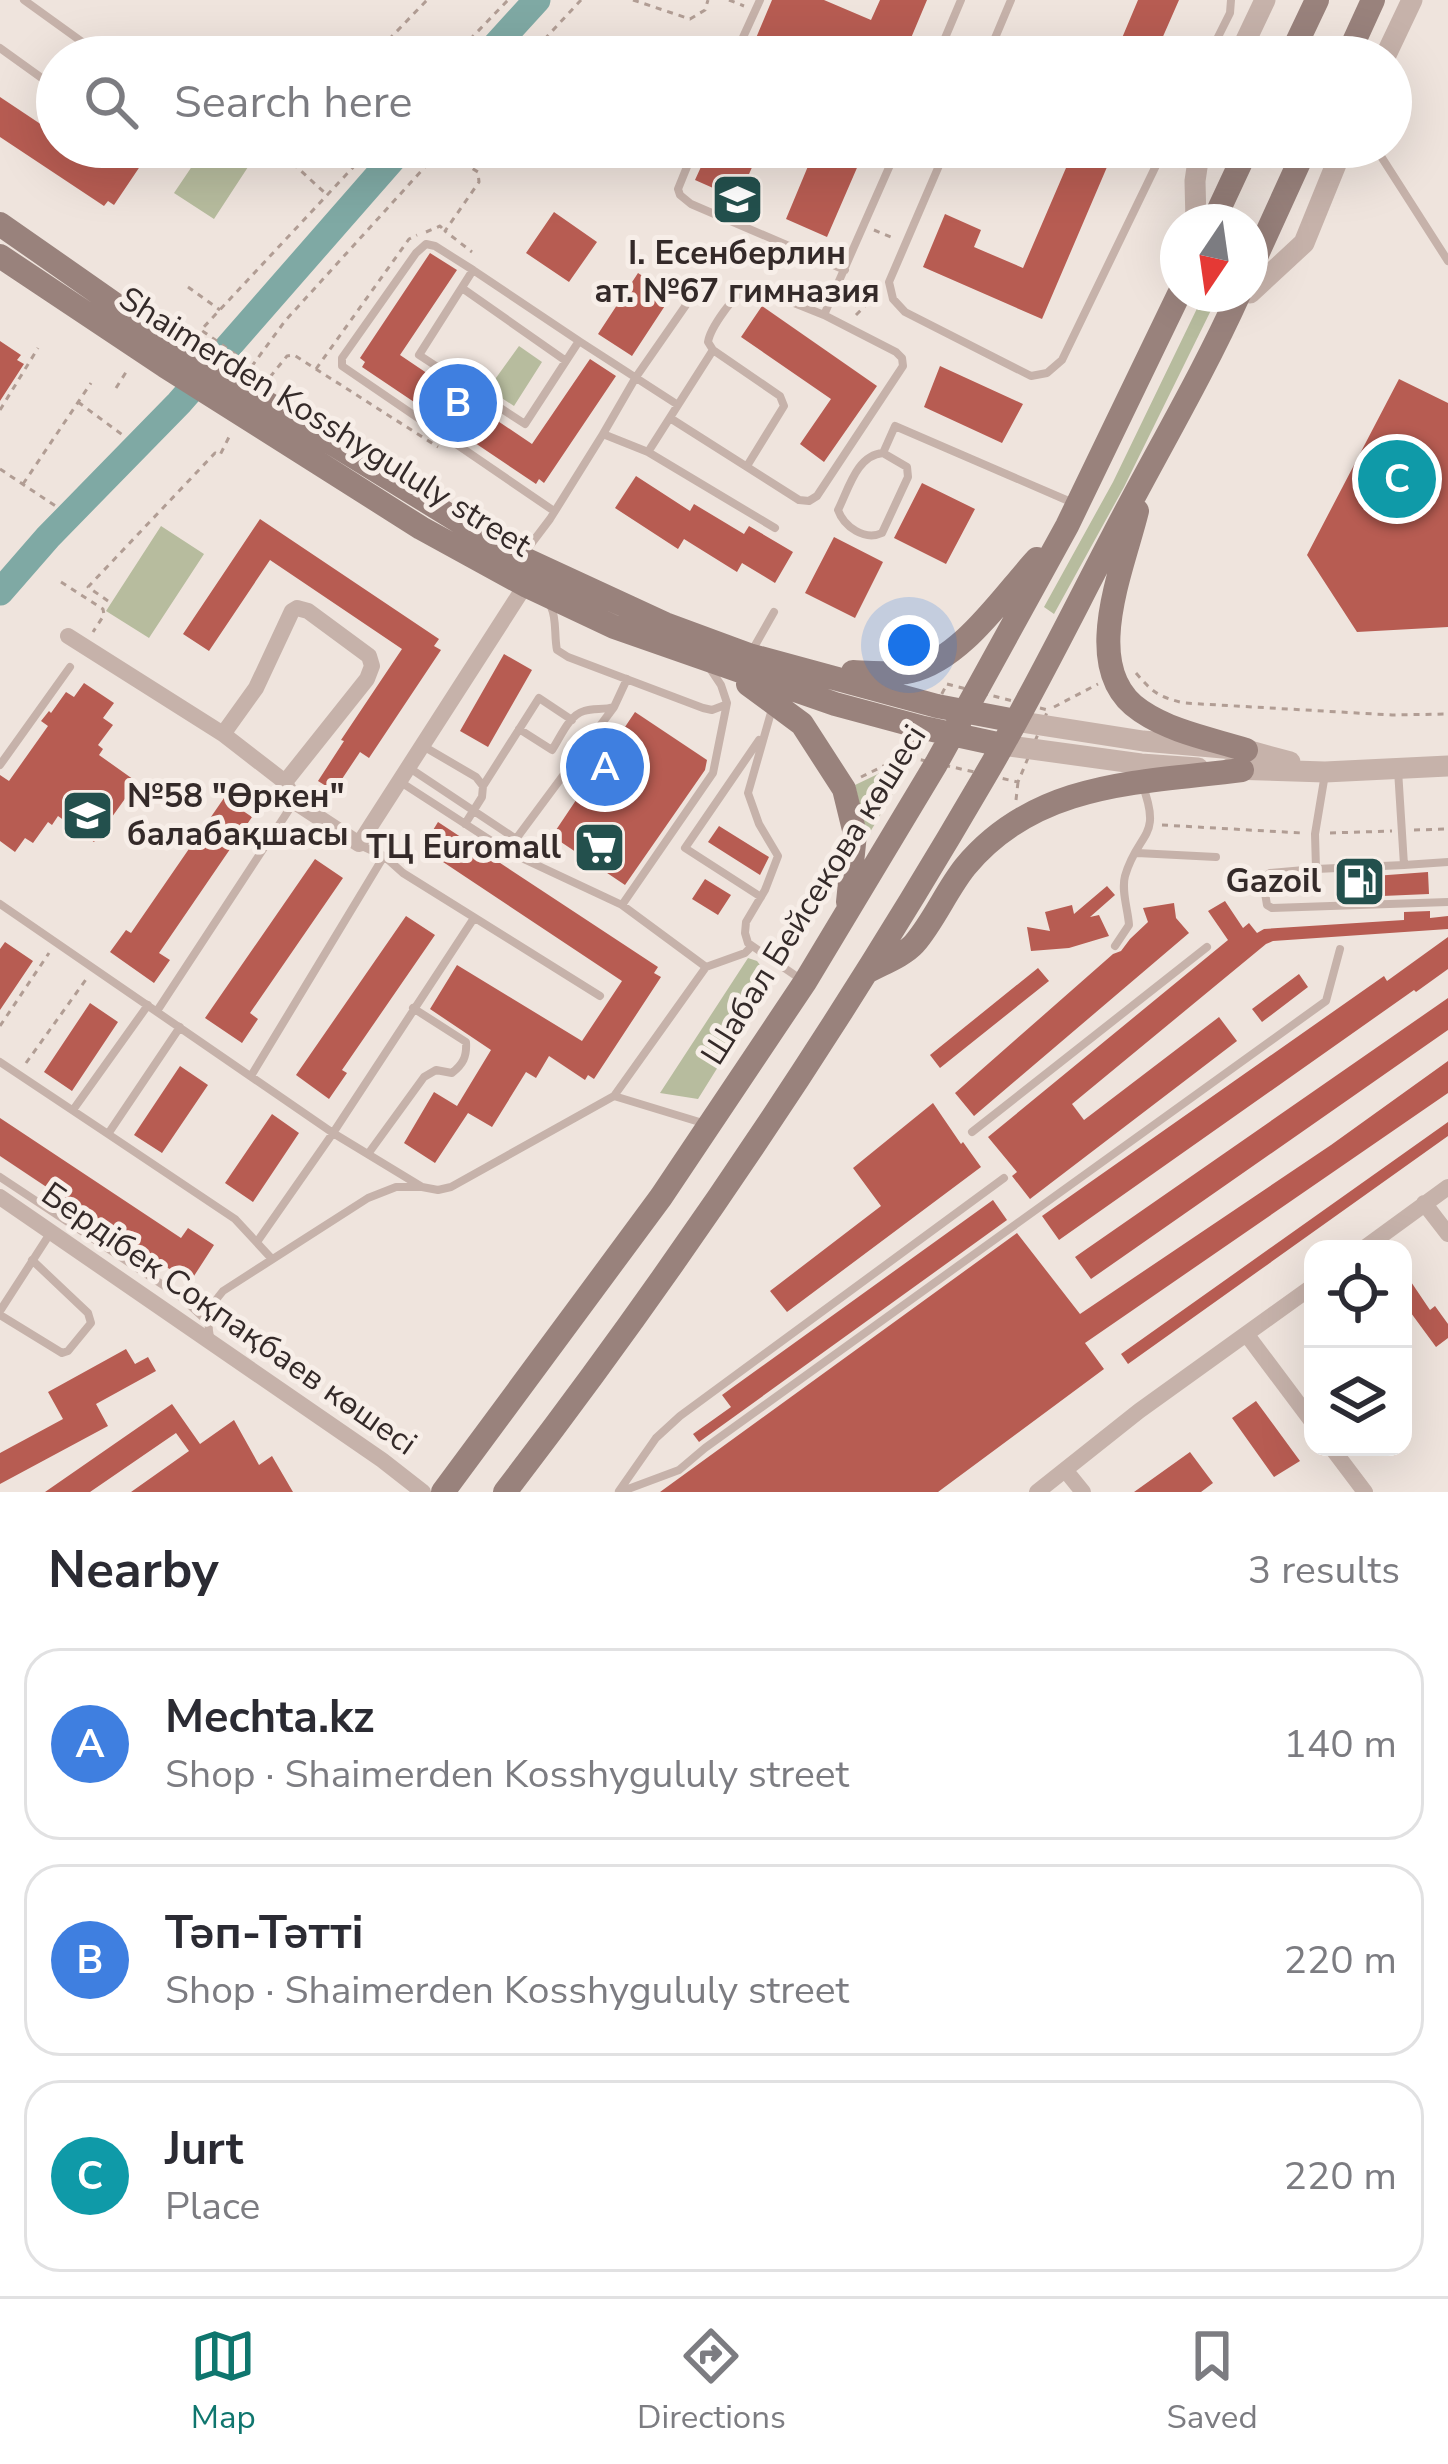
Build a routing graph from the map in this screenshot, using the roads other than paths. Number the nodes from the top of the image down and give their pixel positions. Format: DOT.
graph roads {
  1 [pos="24,0"];
  2 [pos="760,0"];
  3 [pos="962,0"];
  4 [pos="1012,0"];
  5 [pos="1231,0"];
  6 [pos="1265,0"];
  7 [pos="1317,0"];
  8 [pos="1373,0"];
  9 [pos="1412,0"];
  10 [pos="74,36"];
  11 [pos="744,36"];
  12 [pos="946,36"];
  13 [pos="996,36"];
  14 [pos="1218,36"];
  15 [pos="1248,36"];
  16 [pos="1300,36"];
  17 [pos="1357,36"];
  18 [pos="1395,36"];
  19 [pos="0,48"];
  20 [pos="36,73"];
  21 [pos="686,168"];
  22 [pos="889,168"];
  23 [pos="938,168"];
  24 [pos="1155,168"];
  25 [pos="1198,168"];
  26 [pos="1238,168"];
  27 [pos="1297,168"];
  28 [pos="1334,168"];
  29 [pos="1389,168"];
  30 [pos="1196,204"];
  31 [pos="1221,204"];
  32 [pos="0,224"];
  33 [pos="1268,231"];
  34 [pos="0,256"];
  35 [pos="1448,261"];
  36 [pos="845,270"];
  37 [pos="473,271"];
  38 [pos="1268,275"];
  39 [pos="462,288"];
  40 [pos="693,295"];
  41 [pos="1170,312"];
  42 [pos="1235,312"];
  43 [pos="824,315"];
  44 [pos="579,341"];
  45 [pos="713,350"];
  46 [pos="170,357"];
  47 [pos="566,361"];
  48 [pos="636,377"];
  49 [pos="678,404"];
  50 [pos="670,418"];
  51 [pos="602,434"];
  52 [pos="648,452"];
  53 [pos="883,453"];
  54 [pos="747,466"];
  55 [pos="1148,469"];
  56 [pos="554,511"];
  57 [pos="1072,516"];
  58 [pos="775,528"];
  59 [pos="532,576"];
  60 [pos="774,611"];
  61 [pos="76,641"];
  62 [pos="749,655"];
  63 [pos="712,662"];
  64 [pos="70,667"];
  65 [pos="815,672"];
  66 [pos="627,679"];
  67 [pos="775,702"];
  68 [pos="727,703"];
  69 [pos="614,707"];
  70 [pos="965,711"];
  71 [pos="572,719"];
  72 [pos="1016,721"];
  73 [pos="519,729"];
  74 [pos="765,731"];
  75 [pos="223,734"];
  76 [pos="952,734"];
  77 [pos="1002,745"];
  78 [pos="422,746"];
  79 [pos="1244,760"];
  80 [pos="0,765"];
  81 [pos="1448,766"];
  82 [pos="1398,769"];
  83 [pos="1325,772"];
  84 [pos="404,774"];
  85 [pos="285,782"];
  86 [pos="1142,782"];
  87 [pos="483,786"];
  88 [pos="295,802"];
  89 [pos="473,811"];
  90 [pos="465,824"];
  91 [pos="516,839"];
  92 [pos="359,844"];
  93 [pos="507,851"];
  94 [pos="1135,853"];
  95 [pos="384,856"];
  96 [pos="1216,856"];
  97 [pos="1448,862"];
  98 [pos="1404,865"];
  99 [pos="1316,869"];
  100 [pos="761,897"];
  101 [pos="1448,902"];
  102 [pos="0,904"];
  103 [pos="622,905"];
  104 [pos="847,913"];
  105 [pos="474,918"];
  106 [pos="752,946"];
  107 [pos="1115,946"];
  108 [pos="1207,947"];
  109 [pos="1340,949"];
  110 [pos="706,967"];
  111 [pos="865,973"];
  112 [pos="805,982"];
  113 [pos="600,997"];
  114 [pos="152,1008"];
  115 [pos="413,1008"];
  116 [pos="180,1027"];
  117 [pos="0,1062"];
  118 [pos="251,1076"];
  119 [pos="614,1096"];
  120 [pos="73,1110"];
  121 [pos="709,1125"];
  122 [pos="972,1132"];
  123 [pos="333,1133"];
  124 [pos="108,1134"];
  125 [pos="368,1154"];
  126 [pos="0,1177"];
  127 [pos="1004,1178"];
  128 [pos="422,1187"];
  129 [pos="1448,1187"];
  130 [pos="0,1197"];
  131 [pos="1424,1203"];
  132 [pos="52,1231"];
  133 [pos="1448,1234"];
  134 [pos="1375,1240"];
  135 [pos="257,1242"];
  136 [pos="272,1259"];
  137 [pos="32,1260"];
  138 [pos="1304,1293"];
  139 [pos="0,1313"];
  140 [pos="207,1321"];
  141 [pos="1247,1335"];
  142 [pos="211,1341"];
  143 [pos="1304,1411"];
  144 [pos="1338,1456"];
  145 [pos="1066,1471"];
  146 [pos="423,1492"];
  147 [pos="442,1492"];
  148 [pos="505,1492"];
  149 [pos="619,1492"];
  150 [pos="1037,1492"];
  151 [pos="1082,1492"];
  152 [pos="1365,1492"];
  1 -- 10 [label="lane"];
  2 -- 11 [label="lane"];
  3 -- 12 [label="lane"];
  4 -- 13 [label="lane"];
  5 -- 14 [label="lane"];
  6 -- 15 [label="street"];
  7 -- 16 [label="main road"];
  8 -- 17 [label="main road"];
  9 -- 18 [label="street"];
  19 -- 20 [label="lane"];
  21 -- 36 [label="lane"];
  22 -- 36 [label="lane"];
  23 -- 24 [label="lane"];
  25 -- 30 [label="street"];
  26 -- 31 [label="main road"];
  27 -- 33 [label="main road"];
  28 -- 38 [label="street"];
  29 -- 35 [label="lane"];
  32 -- 46 [label="main road, Shaimerden Kosshygululy street"];
  34 -- 46 [label="main road, Shaimerden Kosshygululy street"];
  36 -- 43 [label="lane"];
  37 -- 39 [label="lane"];
  37 -- 44 [label="lane"];
  37 -- 56 [label="lane"];
  39 -- 47 [label="lane"];
  39 -- 47 [label="lane"];
  40 -- 48 [label="lane"];
  41 -- 57 [label="main road, Шабал Бейсекова көшесі"];
  42 -- 55 [label="main road"];
  43 -- 45 [label="lane"];
  43 -- 54 [label="lane"];
  44 -- 47 [label="lane"];
  44 -- 48 [label="lane"];
  45 -- 49 [label="lane"];
  45 -- 54 [label="lane"];
  46 -- 59 [label="main road, Shaimerden Kosshygululy street"];
  48 -- 49 [label="lane"];
  48 -- 51 [label="lane"];
  49 -- 50 [label="lane"];
  50 -- 52 [label="lane"];
  50 -- 54 [label="lane"];
  51 -- 52 [label="lane"];
  51 -- 56 [label="lane"];
  52 -- 58 [label="lane"];
  53 -- 53 [label="lane"];
  53 -- 57 [label="lane"];
  55 -- 72 [label="main road"];
  55 -- 79 [label="main road"];
  56 -- 59 [label="lane"];
  57 -- 65 [label="main road"];
  57 -- 70 [label="main road, Шабал Бейсекова көшесі"];
  59 -- 62 [label="main road, Shaimerden Kosshygululy street"];
  59 -- 63 [label="main road, Shaimerden Kosshygululy street"];
  59 -- 66 [label="lane"];
  59 -- 78 [label="street"];
  60 -- 62 [label="lane"];
  61 -- 75 [label="street"];
  62 -- 65 [label="main road, Shaimerden Kosshygululy street"];
  63 -- 67 [label="main road"];
  63 -- 68 [label="lane"];
  63 -- 76 [label="main road, Shaimerden Kosshygululy street"];
  64 -- 80 [label="lane"];
  65 -- 70 [label="main road, Shaimerden Kosshygululy street"];
  66 -- 68 [label="lane"];
  66 -- 69 [label="lane"];
  67 -- 74 [label="lane"];
  67 -- 104 [label="main road"];
  68 -- 103 [label="lane"];
  69 -- 71 [label="lane"];
  69 -- 91 [label="lane"];
  70 -- 72 [label="main road, Shaimerden Kosshygululy street"];
  70 -- 76 [label="main road, Шабал Бейсекова көшесі"];
  71 -- 73 [label="lane"];
  71 -- 73 [label="lane"];
  72 -- 77 [label="main road"];
  72 -- 79 [label="street, Shaimerden Kosshygululy street"];
  73 -- 87 [label="lane"];
  74 -- 100 [label="lane"];
  74 -- 100 [label="lane"];
  75 -- 85 [label="street"];
  75 -- 85 [label="street"];
  76 -- 77 [label="main road, Shaimerden Kosshygululy street"];
  76 -- 104 [label="main road, Шабал Бейсекова көшесі"];
  77 -- 79 [label="street, Shaimerden Kosshygululy street"];
  77 -- 111 [label="main road"];
  78 -- 84 [label="street"];
  78 -- 87 [label="lane"];
  79 -- 83 [label="street, Shaimerden Kosshygululy street"];
  79 -- 86 [label="main road"];
  81 -- 82 [label="street, Shaimerden Kosshygululy street"];
  82 -- 83 [label="street, Shaimerden Kosshygululy street"];
  82 -- 98 [label="lane"];
  83 -- 99 [label="lane"];
  84 -- 89 [label="lane"];
  84 -- 90 [label="lane"];
  84 -- 92 [label="street"];
  85 -- 88 [label="street"];
  86 -- 94 [label="lane"];
  86 -- 111 [label="main road"];
  87 -- 89 [label="lane"];
  88 -- 92 [label="street"];
  88 -- 114 [label="lane"];
  89 -- 90 [label="lane"];
  89 -- 91 [label="lane"];
  90 -- 93 [label="lane"];
  91 -- 93 [label="lane"];
  92 -- 95 [label="lane"];
  93 -- 103 [label="lane"];
  94 -- 96 [label="lane"];
  94 -- 107 [label="lane"];
  95 -- 105 [label="lane"];
  95 -- 118 [label="lane"];
  97 -- 98 [label="lane"];
  98 -- 99 [label="lane"];
  99 -- 101 [label="lane"];
  100 -- 106 [label="lane"];
  102 -- 114 [label="lane"];
  103 -- 110 [label="lane"];
  104 -- 112 [label="main road, Шабал Бейсекова көшесі"];
  105 -- 113 [label="lane"];
  105 -- 115 [label="lane"];
  106 -- 110 [label="lane"];
  106 -- 112 [label="lane"];
  108 -- 122 [label="lane"];
  109 -- 149 [label="lane"];
  110 -- 119 [label="lane"];
  111 -- 148 [label="main road"];
  112 -- 121 [label="main road, Шабал Бейсекова көшесі"];
  114 -- 116 [label="lane"];
  114 -- 120 [label="lane"];
  115 -- 123 [label="lane"];
  115 -- 125 [label="lane"];
  116 -- 118 [label="lane"];
  116 -- 124 [label="lane"];
  117 -- 120 [label="lane"];
  118 -- 123 [label="lane"];
  119 -- 121 [label="lane"];
  119 -- 128 [label="lane"];
  120 -- 124 [label="lane"];
  121 -- 147 [label="main road, Шабал Бейсекова көшесі"];
  123 -- 125 [label="lane"];
  123 -- 135 [label="lane"];
  124 -- 135 [label="lane"];
  125 -- 128 [label="lane"];
  126 -- 140 [label="lane"];
  127 -- 149 [label="lane"];
  128 -- 136 [label="lane"];
  129 -- 131 [label="street"];
  130 -- 132 [label="street, Бердібек Соқпақбаев көшесі"];
  131 -- 133 [label="street"];
  131 -- 134 [label="street"];
  132 -- 137 [label="lane"];
  132 -- 142 [label="street, Бердібек Соқпақбаев көшесі"];
  135 -- 136 [label="lane"];
  136 -- 140 [label="lane"];
  137 -- 139 [label="lane"];
  137 -- 139 [label="lane"];
  138 -- 141 [label="street"];
  140 -- 142 [label="lane"];
  141 -- 143 [label="street"];
  141 -- 145 [label="street"];
  142 -- 146 [label="street, Бердібек Соқпақбаев көшесі"];
  144 -- 152 [label="street"];
  145 -- 150 [label="street"];
  145 -- 151 [label="street"];
}
